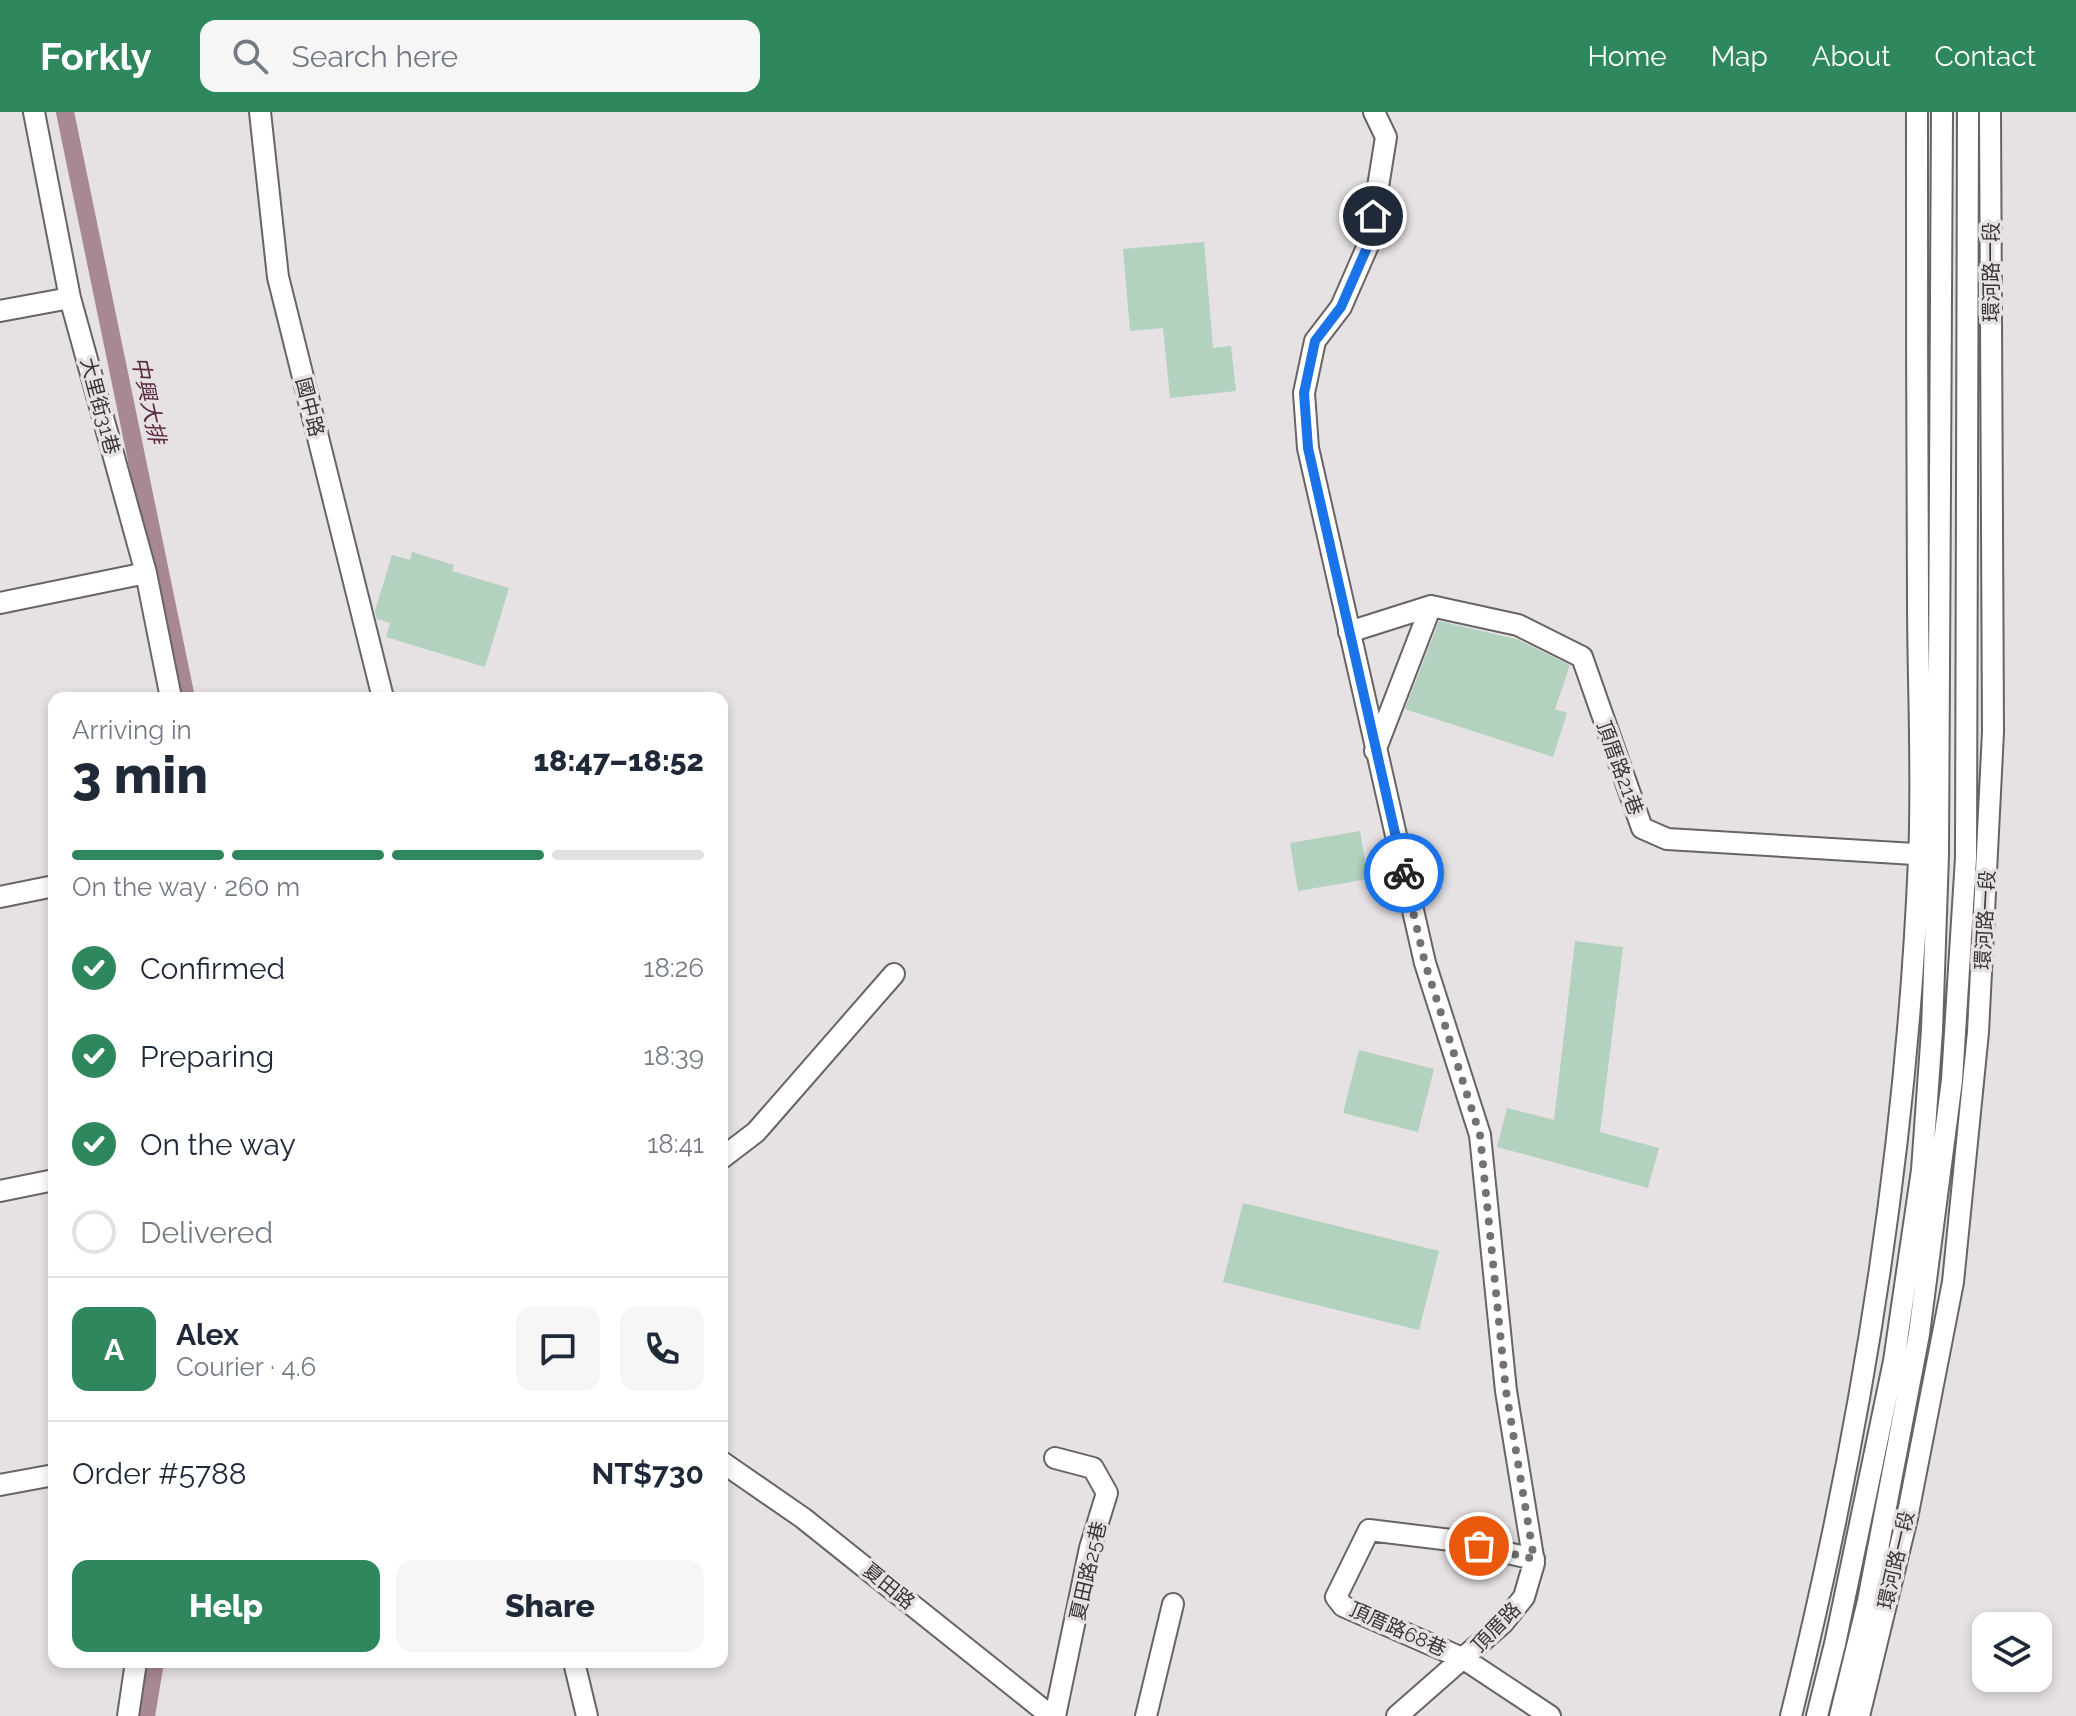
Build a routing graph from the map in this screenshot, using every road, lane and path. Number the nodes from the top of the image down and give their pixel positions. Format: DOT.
graph roads {
  1 [pos="34,112"];
  2 [pos="260,112"];
  3 [pos="1374,112"];
  4 [pos="1917,112"];
  5 [pos="1942,112"];
  6 [pos="1968,112"];
  7 [pos="1990,112"];
  8 [pos="70,298"];
  9 [pos="0,311"];
  10 [pos="146,573"];
  11 [pos="0,603"];
  12 [pos="1431,606"];
  13 [pos="1349,632"];
  14 [pos="170,692"];
  15 [pos="382,692"];
  16 [pos="1375,751"];
  17 [pos="1929,855"];
  18 [pos="1966,858"];
  19 [pos="1988,860"];
  20 [pos="48,887"];
  21 [pos="0,897"];
  22 [pos="894,974"];
  23 [pos="728,1153"];
  24 [pos="48,1181"];
  25 [pos="0,1191"];
  26 [pos="1055,1458"];
  27 [pos="728,1466"];
  28 [pos="48,1476"];
  29 [pos="0,1485"];
  30 [pos="1534,1559"];
  31 [pos="1173,1604"];
  32 [pos="1464,1659"];
  33 [pos="135,1668"];
  34 [pos="575,1668"];
  35 [pos="128,1716"];
  36 [pos="587,1716"];
  37 [pos="1053,1716"];
  38 [pos="1146,1716"];
  39 [pos="1397,1716"];
  40 [pos="1550,1716"];
  41 [pos="1791,1716"];
  42 [pos="1817,1716"];
  43 [pos="1840,1716"];
  44 [pos="1859,1716"];
  1 -- 8 [label="street, 大里街31巷"];
  2 -- 15 [label="street, 國中路"];
  3 -- 13 [label="street, 頂厝路"];
  4 -- 17 [label="street, 環河路一段"];
  5 -- 17 [label="street, 環河路一段"];
  6 -- 18 [label="street, 環河路一段"];
  7 -- 19 [label="street, 環河路一段"];
  8 -- 9 [label="street"];
  8 -- 10 [label="street, 大里街31巷"];
  10 -- 11 [label="street"];
  10 -- 14 [label="street, 大里街31巷"];
  12 -- 13 [label="street, 頂厝路21巷"];
  12 -- 16 [label="street"];
  12 -- 17 [label="street, 頂厝路21巷"];
  13 -- 16 [label="street, 頂厝路"];
  16 -- 30 [label="street, 頂厝路"];
  17 -- 18 [label="street, 頂厝路21巷"];
  17 -- 41 [label="street, 環河路一段"];
  17 -- 42 [label="street, 環河路一段"];
  18 -- 19 [label="street, 頂厝路21巷"];
  18 -- 43 [label="street, 環河路一段"];
  19 -- 44 [label="street, 環河路一段"];
  20 -- 21 [label="street"];
  22 -- 23 [label="street"];
  24 -- 25 [label="street"];
  26 -- 37 [label="street, 夏田路25巷"];
  27 -- 37 [label="street, 夏田路"];
  28 -- 29 [label="street"];
  30 -- 32 [label="street, 頂厝路"];
  30 -- 32 [label="street, 頂厝路68巷"];
  31 -- 38 [label="street"];
  32 -- 39 [label="street, 頂厝路"];
  32 -- 40 [label="street"];
  33 -- 35 [label="street"];
  34 -- 36 [label="street"];
}
